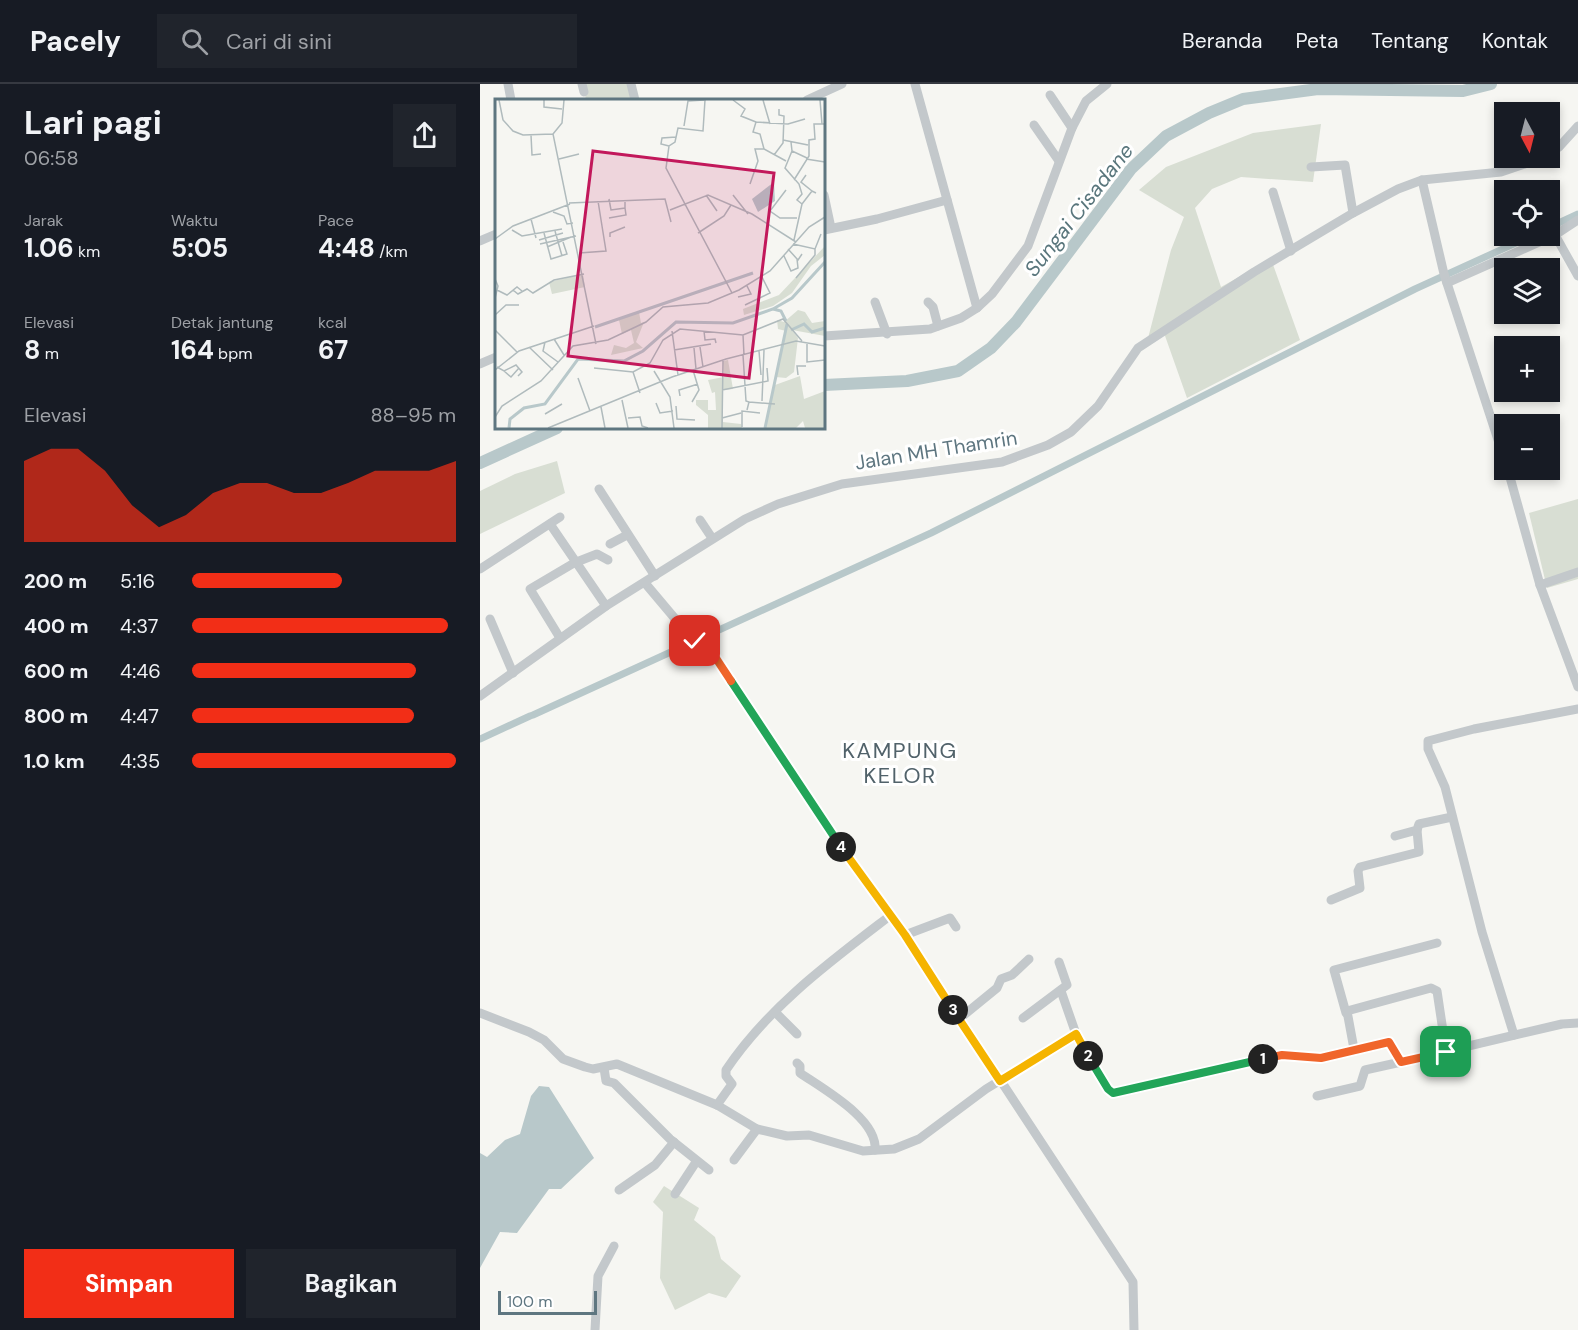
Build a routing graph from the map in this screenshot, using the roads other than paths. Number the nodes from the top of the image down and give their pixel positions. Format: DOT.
graph roads {
  1 [pos="508,84"];
  2 [pos="631,84"];
  3 [pos="816,84"];
  4 [pos="842,84"];
  5 [pos="915,84"];
  6 [pos="1107,84"];
  7 [pos="821,94"];
  8 [pos="1050,95"];
  9 [pos="511,99"];
  10 [pos="635,99"];
  11 [pos="809,99"];
  12 [pos="1034,125"];
  13 [pos="1578,126"];
  14 [pos="1071,128"];
  15 [pos="1560,146"];
  16 [pos="1059,161"];
  17 [pos="1311,167"];
  18 [pos="1513,168"];
  19 [pos="1422,180"];
  20 [pos="1273,192"];
  21 [pos="947,200"];
  22 [pos="825,206"];
  23 [pos="1353,213"];
  24 [pos="1578,220"];
  25 [pos="827,229"];
  26 [pos="1560,231"];
  27 [pos="495,234"];
  28 [pos="480,241"];
  29 [pos="1560,243"];
  30 [pos="1526,246"];
  31 [pos="1291,251"];
  32 [pos="1578,276"];
  33 [pos="1446,279"];
  34 [pos="875,302"];
  35 [pos="928,302"];
  36 [pos="977,308"];
  37 [pos="938,326"];
  38 [pos="886,334"];
  39 [pos="825,336"];
  40 [pos="495,357"];
  41 [pos="480,364"];
  42 [pos="1494,427"];
  43 [pos="1511,480"];
  44 [pos="599,489"];
  45 [pos="560,517"];
  46 [pos="700,520"];
  47 [pos="550,524"];
  48 [pos="627,535"];
  49 [pos="712,538"];
  50 [pos="610,544"];
  51 [pos="608,560"];
  52 [pos="574,562"];
  53 [pos="480,569"];
  54 [pos="1578,572"];
  55 [pos="655,576"];
  56 [pos="645,583"];
  57 [pos="1540,585"];
  58 [pos="606,606"];
  59 [pos="490,619"];
  60 [pos="560,638"];
  61 [pos="513,674"];
  62 [pos="1578,687"];
  63 [pos="480,696"];
  64 [pos="1578,710"];
  65 [pos="1452,817"];
  66 [pos="1417,830"];
  67 [pos="1395,836"];
  68 [pos="1331,900"];
  69 [pos="891,915"];
  70 [pos="957,927"];
  71 [pos="905,935"];
  72 [pos="1437,943"];
  73 [pos="1029,959"];
  74 [pos="1059,962"];
  75 [pos="1060,991"];
  76 [pos="775,1012"];
  77 [pos="480,1013"];
  78 [pos="1346,1013"];
  79 [pos="1023,1018"];
  80 [pos="959,1020"];
  81 [pos="1578,1023"];
  82 [pos="797,1034"];
  83 [pos="1076,1034"];
  84 [pos="1514,1035"];
  85 [pos="1354,1049"];
  86 [pos="1446,1052"];
  87 [pos="1401,1062"];
  88 [pos="797,1063"];
  89 [pos="604,1068"];
  90 [pos="1000,1081"];
  91 [pos="1317,1096"];
  92 [pos="717,1105"];
  93 [pos="757,1129"];
  94 [pos="674,1142"];
  95 [pos="875,1150"];
  96 [pos="734,1160"];
  97 [pos="696,1162"];
  98 [pos="709,1170"];
  99 [pos="619,1190"];
  100 [pos="675,1194"];
  101 [pos="614,1246"];
  102 [pos="595,1330"];
  103 [pos="1134,1330"];
  1 -- 9 [label="street"];
  2 -- 10 [label="street"];
  3 -- 7 [label="street"];
  4 -- 7 [label="street"];
  5 -- 21 [label="street"];
  6 -- 14 [label="street"];
  7 -- 11 [label="street"];
  8 -- 14 [label="street"];
  12 -- 16 [label="street"];
  13 -- 15 [label="street"];
  14 -- 16 [label="street"];
  16 -- 36 [label="street"];
  17 -- 23 [label="street"];
  18 -- 19 [label="street, Jalan MH Thamrin"];
  19 -- 23 [label="street, Jalan MH Thamrin"];
  19 -- 33 [label="street"];
  20 -- 31 [label="street"];
  21 -- 25 [label="street"];
  21 -- 36 [label="street"];
  22 -- 25 [label="street"];
  23 -- 31 [label="street, Jalan MH Thamrin"];
  24 -- 26 [label="street"];
  27 -- 28 [label="street"];
  29 -- 32 [label="street"];
  30 -- 33 [label="street"];
  31 -- 49 [label="street, Jalan MH Thamrin"];
  33 -- 42 [label="street"];
  34 -- 38 [label="street"];
  35 -- 37 [label="street"];
  36 -- 37 [label="street"];
  37 -- 38 [label="street"];
  38 -- 39 [label="street"];
  40 -- 41 [label="street"];
  43 -- 57 [label="street"];
  44 -- 48 [label="street"];
  45 -- 47 [label="street"];
  46 -- 49 [label="street"];
  47 -- 52 [label="street"];
  47 -- 53 [label="street"];
  48 -- 50 [label="street"];
  48 -- 55 [label="street"];
  49 -- 55 [label="street, Jalan MH Thamrin"];
  51 -- 52 [label="street"];
  52 -- 58 [label="street"];
  52 -- 60 [label="street"];
  54 -- 57 [label="street"];
  55 -- 56 [label="street, Jalan MH Thamrin"];
  56 -- 58 [label="street, Jalan MH Thamrin"];
  56 -- 69 [label="street"];
  57 -- 62 [label="street"];
  58 -- 60 [label="street, Jalan MH Thamrin"];
  59 -- 61 [label="street"];
  60 -- 61 [label="street, Jalan MH Thamrin"];
  61 -- 63 [label="street, Jalan MH Thamrin"];
  64 -- 65 [label="street"];
  65 -- 66 [label="street"];
  65 -- 84 [label="street"];
  66 -- 67 [label="street"];
  66 -- 68 [label="street"];
  69 -- 71 [label="street"];
  69 -- 76 [label="street"];
  70 -- 71 [label="street"];
  71 -- 80 [label="street"];
  72 -- 78 [label="street"];
  73 -- 80 [label="street"];
  74 -- 75 [label="street"];
  75 -- 79 [label="street"];
  75 -- 83 [label="street"];
  76 -- 82 [label="street"];
  76 -- 92 [label="street"];
  77 -- 89 [label="street"];
  78 -- 85 [label="street"];
  78 -- 86 [label="street"];
  80 -- 90 [label="street"];
  81 -- 84 [label="street"];
  83 -- 85 [label="street"];
  83 -- 90 [label="street"];
  84 -- 86 [label="street"];
  85 -- 87 [label="street"];
  86 -- 87 [label="street"];
  87 -- 91 [label="street"];
  88 -- 95 [label="street"];
  89 -- 92 [label="street"];
  89 -- 94 [label="street"];
  90 -- 95 [label="street"];
  90 -- 103 [label="street"];
  92 -- 93 [label="street"];
  93 -- 95 [label="street"];
  93 -- 96 [label="street"];
  94 -- 97 [label="street"];
  94 -- 99 [label="street"];
  97 -- 98 [label="street"];
  97 -- 100 [label="street"];
  101 -- 102 [label="street"];
}
